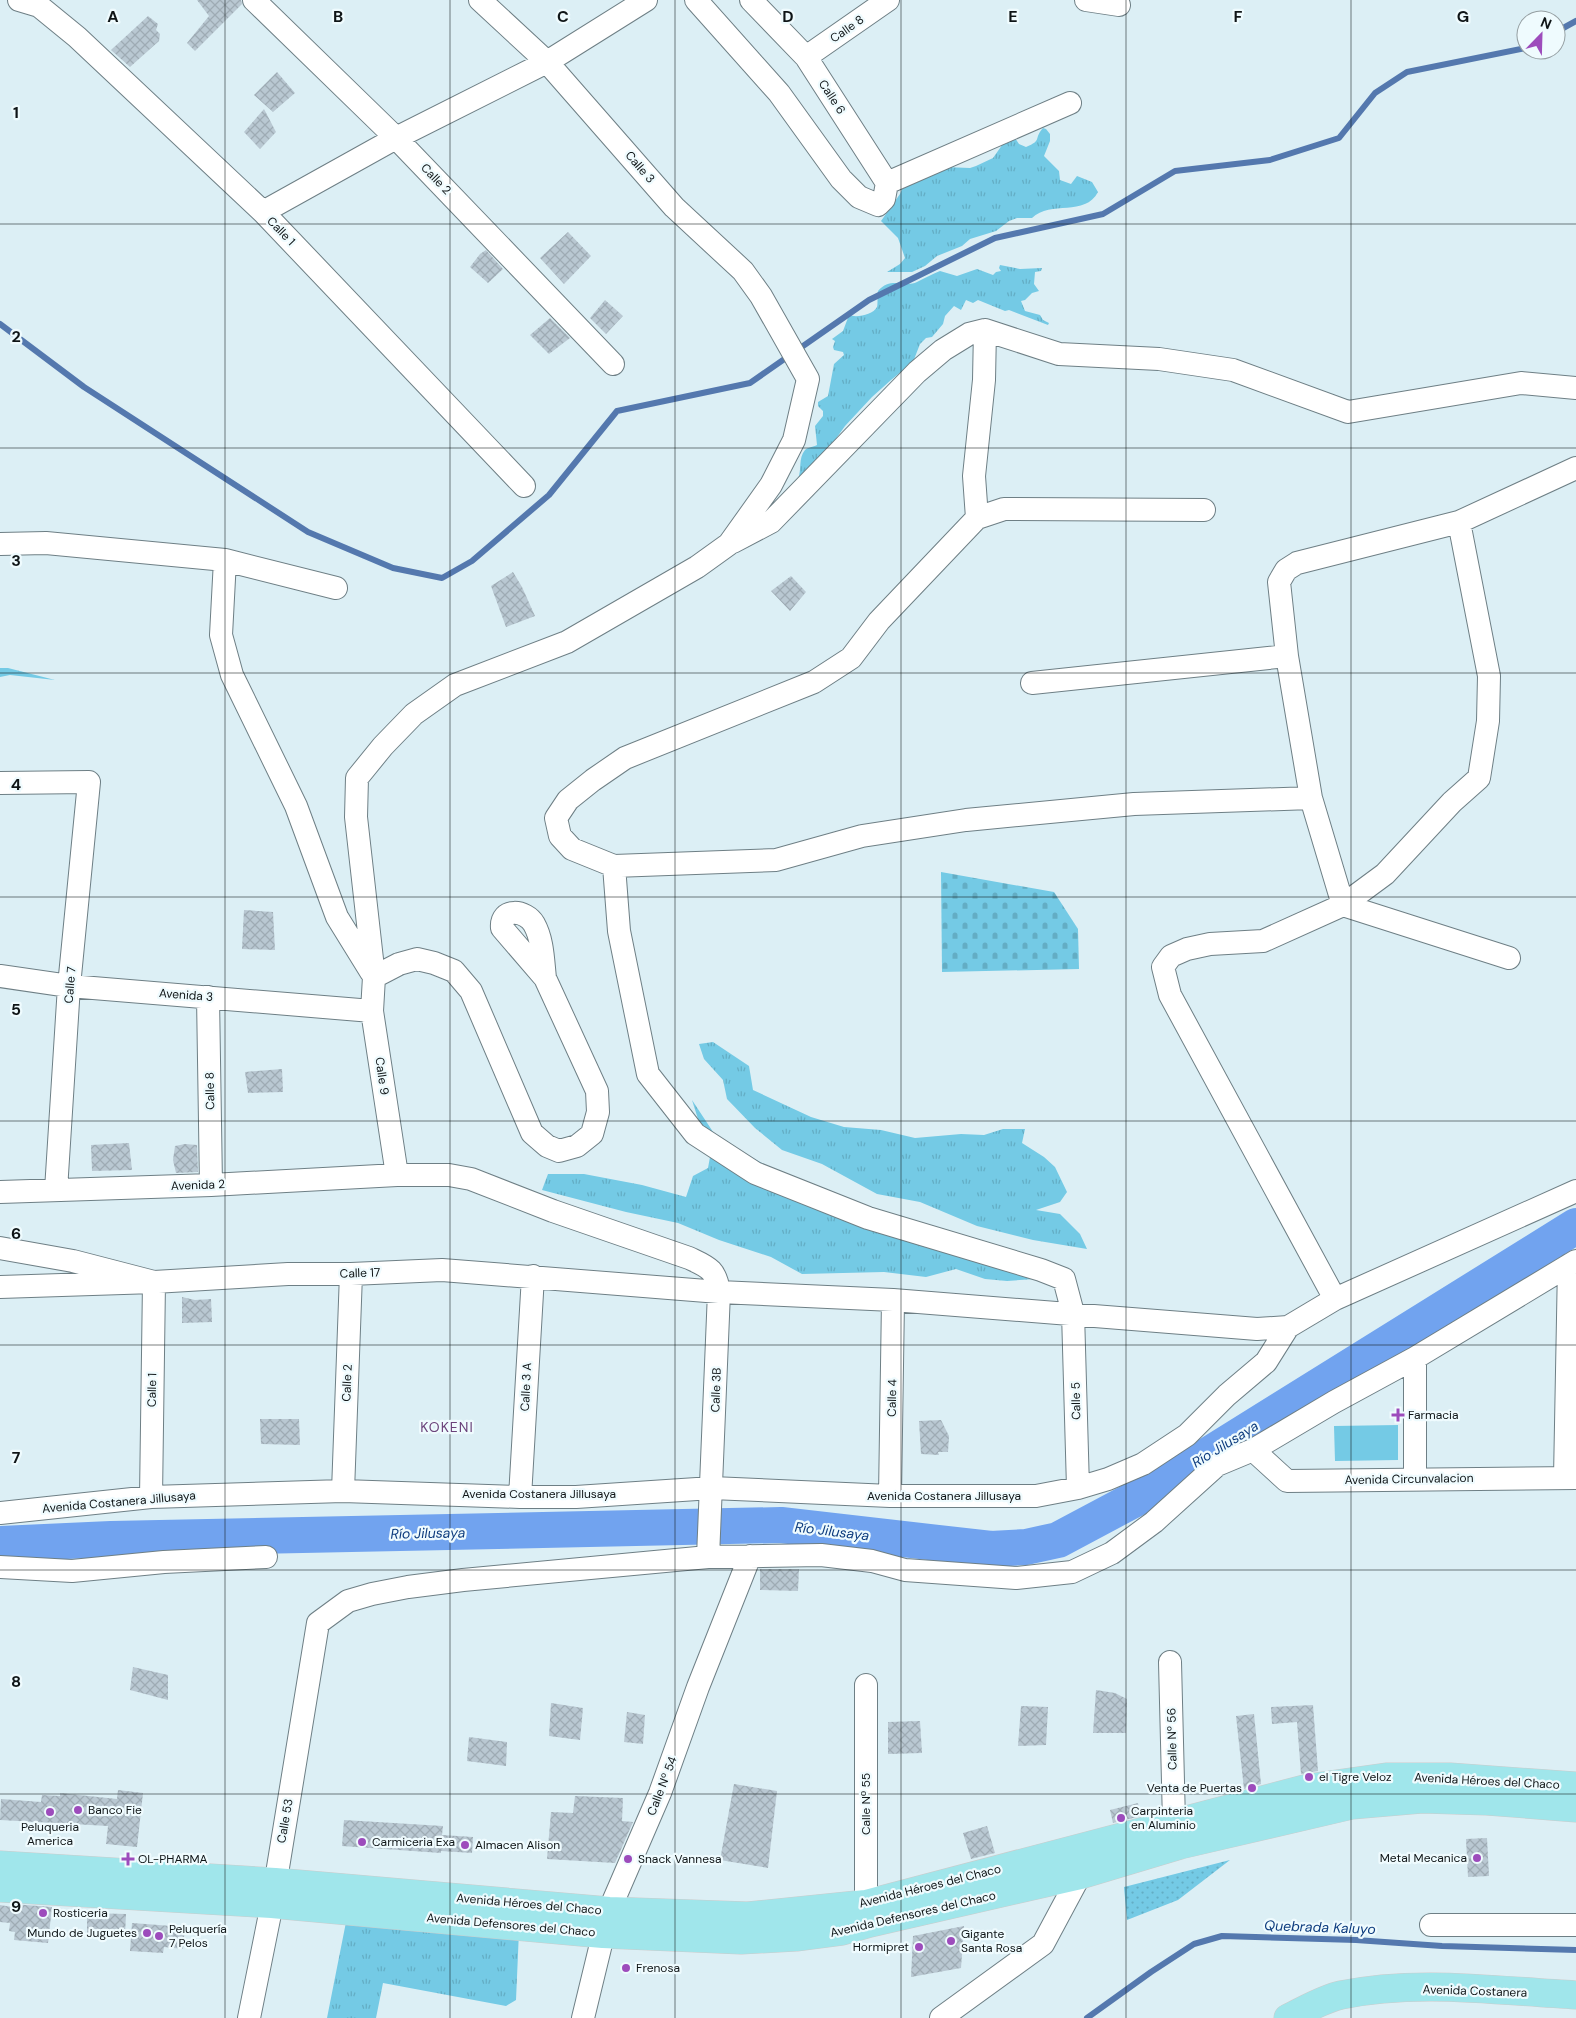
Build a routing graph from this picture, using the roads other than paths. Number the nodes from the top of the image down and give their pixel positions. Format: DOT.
graph roads {
  1 [pos="19,0"];
  2 [pos="254,0"];
  3 [pos="480,0"];
  4 [pos="646,0"];
  5 [pos="696,0"];
  6 [pos="751,0"];
  7 [pos="888,0"];
  8 [pos="1086,0"];
  9 [pos="1119,5"];
  10 [pos="806,57"];
  11 [pos="547,62"];
  12 [pos="1070,103"];
  13 [pos="396,138"];
  14 [pos="887,183"];
  15 [pos="264,212"];
  16 [pos="985,330"];
  17 [pos="613,364"];
  18 [pos="1576,388"];
  19 [pos="1576,468"];
  20 [pos="524,486"];
  21 [pos="1204,510"];
  22 [pos="977,518"];
  23 [pos="1459,522"];
  24 [pos="0,544"];
  25 [pos="729,544"];
  26 [pos="225,560"];
  27 [pos="336,588"];
  28 [pos="1287,656"];
  29 [pos="1032,683"];
  30 [pos="0,782"];
  31 [pos="1310,798"];
  32 [pos="614,866"];
  33 [pos="1343,905"];
  34 [pos="1509,958"];
  35 [pos="0,976"];
  36 [pos="374,977"];
  37 [pos="545,978"];
  38 [pos="70,986"];
  39 [pos="208,996"];
  40 [pos="372,1011"];
  41 [pos="397,1175"];
  42 [pos="212,1185"];
  43 [pos="56,1190"];
  44 [pos="1576,1191"];
  45 [pos="0,1192"];
  46 [pos="0,1248"];
  47 [pos="1572,1263"];
  48 [pos="352,1274"];
  49 [pos="533,1276"];
  50 [pos="154,1282"];
  51 [pos="0,1288"];
  52 [pos="719,1292"];
  53 [pos="1335,1299"];
  54 [pos="893,1300"];
  55 [pos="1073,1313"];
  56 [pos="1288,1327"];
  57 [pos="1415,1358"];
  58 [pos="1253,1450"];
  59 [pos="1415,1478"];
  60 [pos="1570,1478"];
  61 [pos="1078,1488"];
  62 [pos="343,1491"];
  63 [pos="890,1496"];
  64 [pos="151,1497"];
  65 [pos="520,1497"];
  66 [pos="711,1498"];
  67 [pos="0,1513"];
  68 [pos="708,1548"];
  69 [pos="266,1556"];
  70 [pos="750,1556"];
  71 [pos="0,1567"];
  72 [pos="1170,1662"];
  73 [pos="866,1685"];
  74 [pos="1576,1786"];
  75 [pos="1576,1808"];
  76 [pos="1177,1834"];
  77 [pos="1077,1863"];
  78 [pos="0,1865"];
  79 [pos="0,1888"];
  80 [pos="273,1893"];
  81 [pos="868,1914"];
  82 [pos="606,1922"];
  83 [pos="1431,1925"];
  84 [pos="1576,1925"];
  85 [pos="1576,1995"];
  86 [pos="1302,2015"];
  87 [pos="248,2018"];
  88 [pos="583,2018"];
  89 [pos="941,2018"];
  1 -- 15 [label="street, Calle 1"];
  2 -- 13 [label="street, Calle 2"];
  3 -- 11 [label="street, Calle 3"];
  4 -- 11 [label="street"];
  5 -- 14 [label="street"];
  6 -- 10 [label="street, Calle 6"];
  7 -- 10 [label="street, Calle 8"];
  8 -- 9 [label="street"];
  10 -- 14 [label="street, Calle 6"];
  11 -- 13 [label="street"];
  11 -- 25 [label="street, Calle 3"];
  12 -- 14 [label="street"];
  13 -- 15 [label="street"];
  13 -- 17 [label="street, Calle 2"];
  15 -- 20 [label="street, Calle 1"];
  16 -- 18 [label="street"];
  16 -- 22 [label="street"];
  16 -- 25 [label="street"];
  19 -- 23 [label="street"];
  21 -- 22 [label="street"];
  22 -- 32 [label="street"];
  23 -- 28 [label="street"];
  23 -- 33 [label="street"];
  24 -- 26 [label="street"];
  25 -- 36 [label="street, Calle 9"];
  26 -- 27 [label="street"];
  26 -- 36 [label="street"];
  28 -- 29 [label="street"];
  28 -- 31 [label="street"];
  30 -- 38 [label="street, Calle 7"];
  31 -- 32 [label="street"];
  31 -- 33 [label="street"];
  32 -- 55 [label="street, Calle 5"];
  33 -- 34 [label="street"];
  33 -- 53 [label="street"];
  35 -- 38 [label="street, Avenida 3"];
  36 -- 37 [label="street"];
  36 -- 40 [label="street, Calle 9"];
  38 -- 39 [label="street, Avenida 3"];
  38 -- 43 [label="street, Calle 7"];
  39 -- 40 [label="street, Avenida 3"];
  39 -- 42 [label="street, Calle 8"];
  40 -- 41 [label="street, Calle 9"];
  41 -- 42 [label="street, Avenida 2"];
  41 -- 52 [label="street, Avenida 2"];
  42 -- 43 [label="street, Avenida 2"];
  43 -- 45 [label="street, Avenida 2"];
  44 -- 53 [label="street"];
  46 -- 50 [label="street"];
  47 -- 57 [label="street"];
  47 -- 60 [label="street"];
  48 -- 49 [label="street, Calle 17"];
  48 -- 50 [label="street, Calle 17"];
  48 -- 62 [label="street, Calle 2"];
  49 -- 52 [label="street, Calle 17"];
  49 -- 65 [label="street, Calle 3 A"];
  50 -- 51 [label="street, Calle 17"];
  50 -- 64 [label="street, Calle 1"];
  52 -- 54 [label="street, Calle 17"];
  52 -- 66 [label="street, Calle 3B"];
  53 -- 56 [label="street"];
  54 -- 55 [label="street, Calle 17"];
  54 -- 63 [label="street, Calle 4"];
  55 -- 56 [label="street, Calle 17"];
  55 -- 61 [label="street, Calle 5"];
  56 -- 61 [label="street, Avenida Costanera Jillusaya"];
  57 -- 58 [label="street"];
  57 -- 59 [label="street"];
  58 -- 59 [label="street, Avenida Circunvalacion"];
  58 -- 70 [label="street"];
  59 -- 60 [label="street, Avenida Circunvalacion"];
  61 -- 63 [label="street, Avenida Costanera Jillusaya"];
  62 -- 64 [label="street, Avenida Costanera Jillusaya"];
  62 -- 65 [label="street, Avenida Costanera Jillusaya"];
  63 -- 66 [label="street, Avenida Costanera Jillusaya"];
  64 -- 67 [label="street, Avenida Costanera Jillusaya"];
  65 -- 66 [label="street, Avenida Costanera Jillusaya"];
  66 -- 68 [label="street, Calle 3B"];
  68 -- 70 [label="street"];
  68 -- 80 [label="street, Calle 53"];
  69 -- 71 [label="street"];
  70 -- 82 [label="street, Calle Nº 54"];
  72 -- 76 [label="street, Calle Nº 56"];
  73 -- 81 [label="street, Calle Nº 55"];
  74 -- 76 [label="main road, Avenida Héroes del Chaco"];
  75 -- 76 [label="main road, Avenida Defensores del Chaco"];
  76 -- 77 [label="main road, Avenida Defensores del Chaco"];
  77 -- 81 [label="main road, Avenida Defensores del Chaco"];
  77 -- 89 [label="street"];
  78 -- 80 [label="main road, Avenida Defensores del Chaco"];
  79 -- 80 [label="main road, Avenida Defensores del Chaco"];
  80 -- 82 [label="main road, Avenida Defensores del Chaco"];
  80 -- 87 [label="street, Calle 53"];
  81 -- 82 [label="main road, Avenida Defensores del Chaco"];
  82 -- 88 [label="street, Calle Nº 54"];
  83 -- 84 [label="street"];
  85 -- 86 [label="main road, Avenida Costanera"];
}
